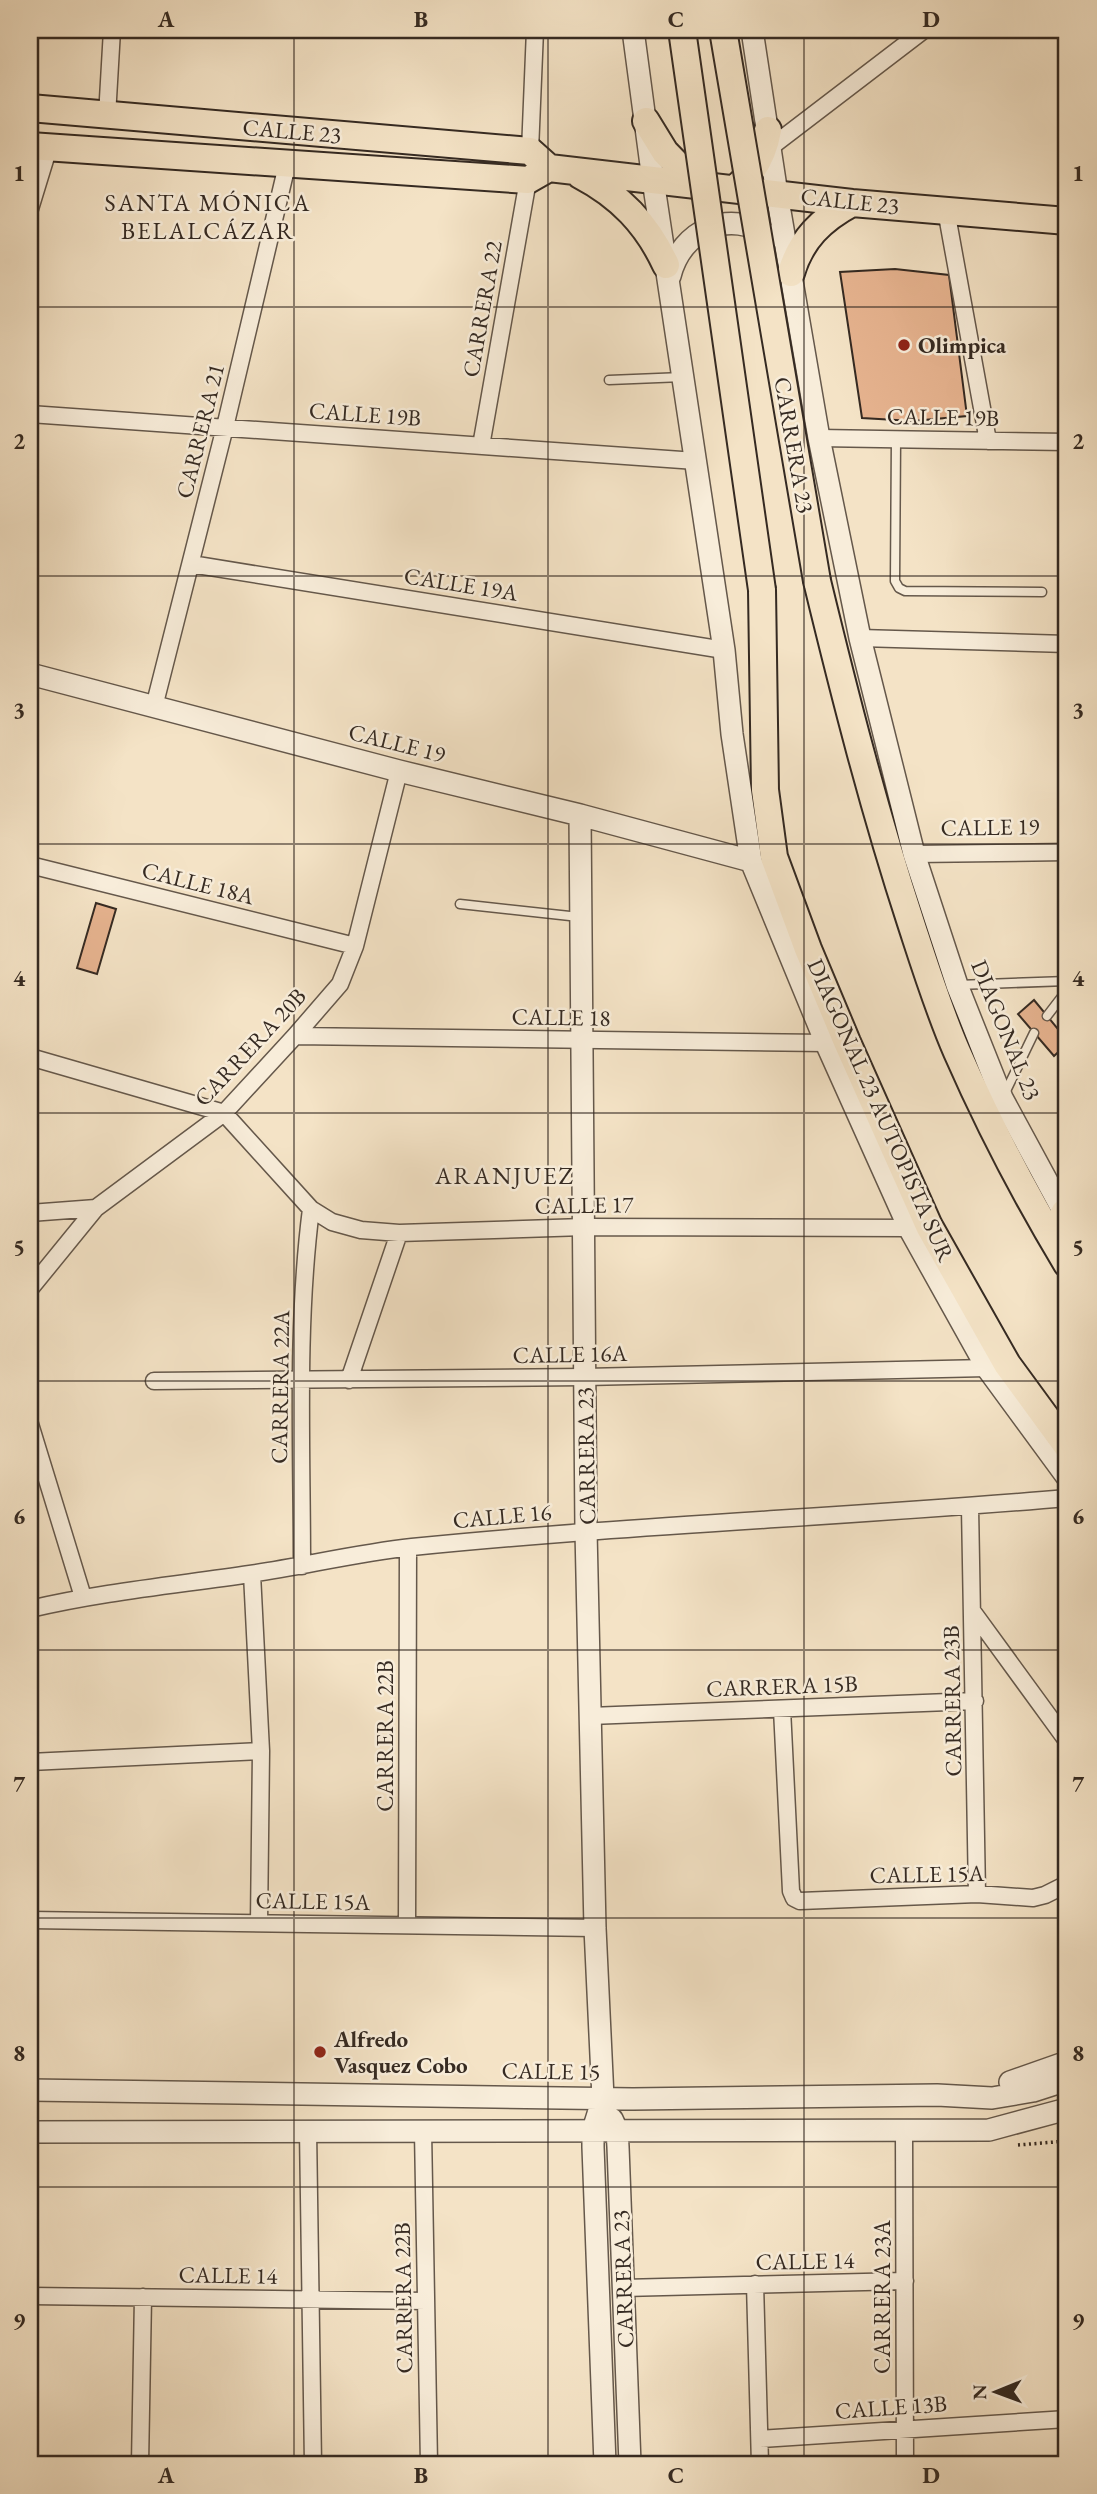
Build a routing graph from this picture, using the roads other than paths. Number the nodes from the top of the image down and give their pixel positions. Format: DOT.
graph roads {
  1 [pos="112,30"];
  2 [pos="535,30"];
  3 [pos="634,30"];
  4 [pos="681,30"];
  5 [pos="723,30"];
  6 [pos="752,30"];
  7 [pos="924,30"];
  8 [pos="30,108"];
  9 [pos="107,116"];
  10 [pos="646,121"];
  11 [pos="769,138"];
  12 [pos="39,146"];
  13 [pos="288,165"];
  14 [pos="545,168"];
  15 [pos="653,180"];
  16 [pos="697,185"];
  17 [pos="734,189"];
  18 [pos="777,194"];
  19 [pos="852,203"];
  20 [pos="30,209"];
  21 [pos="946,209"];
  22 [pos="1067,221"];
  23 [pos="790,268"];
  24 [pos="668,273"];
  25 [pos="684,377"];
  26 [pos="609,380"];
  27 [pos="30,414"];
  28 [pos="225,427"];
  29 [pos="819,438"];
  30 [pos="896,439"];
  31 [pos="988,441"];
  32 [pos="1067,442"];
  33 [pos="481,446"];
  34 [pos="696,461"];
  35 [pos="191,564"];
  36 [pos="1042,592"];
  37 [pos="860,638"];
  38 [pos="1067,644"];
  39 [pos="724,650"];
  40 [pos="30,674"];
  41 [pos="154,707"];
  42 [pos="399,771"];
  43 [pos="580,815"];
  44 [pos="1067,852"];
  45 [pos="901,855"];
  46 [pos="763,859"];
  47 [pos="30,865"];
  48 [pos="460,904"];
  49 [pos="580,917"];
  50 [pos="355,946"];
  51 [pos="1067,981"];
  52 [pos="957,985"];
  53 [pos="1067,990"];
  54 [pos="1047,1016"];
  55 [pos="1034,1033"];
  56 [pos="295,1036"];
  57 [pos="582,1040"];
  58 [pos="826,1043"];
  59 [pos="30,1057"];
  60 [pos="1002,1098"];
  61 [pos="223,1113"];
  62 [pos="96,1208"];
  63 [pos="311,1209"];
  64 [pos="30,1213"];
  65 [pos="1066,1216"];
  66 [pos="584,1227"];
  67 [pos="909,1228"];
  68 [pos="399,1233"];
  69 [pos="1067,1242"];
  70 [pos="1067,1264"];
  71 [pos="30,1289"];
  72 [pos="987,1368"];
  73 [pos="585,1377"];
  74 [pos="349,1380"];
  75 [pos="154,1381"];
  76 [pos="301,1381"];
  77 [pos="30,1424"];
  78 [pos="1067,1446"];
  79 [pos="1067,1477"];
  80 [pos="1067,1498"];
  81 [pos="970,1507"];
  82 [pos="586,1531"];
  83 [pos="408,1548"];
  84 [pos="302,1566"];
  85 [pos="252,1574"];
  86 [pos="83,1597"];
  87 [pos="30,1609"];
  88 [pos="973,1612"];
  89 [pos="975,1701"];
  90 [pos="782,1709"];
  91 [pos="590,1716"];
  92 [pos="1067,1741"];
  93 [pos="261,1751"];
  94 [pos="30,1762"];
  95 [pos="1067,1884"];
  96 [pos="977,1894"];
  97 [pos="30,1920"];
  98 [pos="258,1923"];
  99 [pos="407,1925"];
  100 [pos="595,1928"];
  101 [pos="1066,2075"];
  102 [pos="30,2090"];
  103 [pos="603,2098"];
  104 [pos="1067,2109"];
  105 [pos="1067,2123"];
  106 [pos="308,2130"];
  107 [pos="593,2130"];
  108 [pos="617,2130"];
  109 [pos="904,2130"];
  110 [pos="989,2130"];
  111 [pos="423,2131"];
  112 [pos="30,2132"];
  113 [pos="905,2281"];
  114 [pos="755,2284"];
  115 [pos="623,2288"];
  116 [pos="30,2296"];
  117 [pos="143,2297"];
  118 [pos="310,2299"];
  119 [pos="426,2301"];
  120 [pos="1067,2419"];
  121 [pos="905,2429"];
  122 [pos="760,2439"];
  123 [pos="139,2464"];
  124 [pos="313,2464"];
  125 [pos="429,2464"];
  126 [pos="605,2464"];
  127 [pos="629,2464"];
  128 [pos="760,2464"];
  129 [pos="905,2464"];
  1 -- 9 [label="street"];
  2 -- 14 [label="street, CARRERA 22"];
  3 -- 10 [label="street"];
  4 -- 46 [label="main road, DIAGONAL 23 AUTOPISTA SUR, bridge"];
  5 -- 45 [label="main road, CARRERA 23, bridge"];
  6 -- 11 [label="street, CARRERA 23"];
  7 -- 11 [label="street"];
  8 -- 9 [label="main road, CALLE 23"];
  9 -- 14 [label="main road, CALLE 23"];
  10 -- 15 [label="street"];
  10 -- 16 [label="main road"];
  11 -- 17 [label="main road"];
  11 -- 18 [label="street, CARRERA 23"];
  12 -- 13 [label="main road, CALLE 23"];
  12 -- 20 [label="street"];
  13 -- 14 [label="main road, CALLE 23"];
  13 -- 28 [label="street, CARRERA 21"];
  14 -- 15 [label="main road, CALLE 23"];
  14 -- 24 [label="main road"];
  14 -- 33 [label="street, CARRERA 22"];
  15 -- 16 [label="main road, CALLE 23"];
  15 -- 24 [label="street"];
  16 -- 17 [label="main road, CALLE 23"];
  17 -- 18 [label="main road, CALLE 23"];
  18 -- 19 [label="main road, CALLE 23"];
  18 -- 23 [label="street, CARRERA 23"];
  19 -- 21 [label="main road, CALLE 23"];
  19 -- 23 [label="main road"];
  21 -- 22 [label="main road, CALLE 23"];
  21 -- 31 [label="street"];
  23 -- 24 [label="street"];
  23 -- 29 [label="street, CARRERA 23"];
  24 -- 25 [label="street"];
  25 -- 26 [label="lane"];
  25 -- 34 [label="street"];
  27 -- 28 [label="street, CALLE 19B"];
  28 -- 33 [label="street, CALLE 19B"];
  28 -- 35 [label="street, CARRERA 21"];
  29 -- 30 [label="street, CALLE 19B"];
  29 -- 37 [label="street, CARRERA 23"];
  30 -- 31 [label="street, CALLE 19B"];
  30 -- 36 [label="lane"];
  31 -- 32 [label="street, CALLE 19B"];
  33 -- 34 [label="street, CALLE 19B"];
  34 -- 39 [label="street"];
  35 -- 39 [label="street, CALLE 19A"];
  35 -- 41 [label="street, CARRERA 21"];
  37 -- 38 [label="street"];
  37 -- 45 [label="street, CARRERA 23"];
  39 -- 46 [label="street"];
  40 -- 41 [label="street, CALLE 19"];
  41 -- 42 [label="street, CALLE 19"];
  42 -- 43 [label="street, CALLE 19"];
  42 -- 50 [label="street, CARRERA 20B"];
  43 -- 46 [label="street, CALLE 19"];
  43 -- 49 [label="street, CARRERA 23"];
  44 -- 45 [label="street, CALLE 19"];
  45 -- 52 [label="street, DIAGONAL 23"];
  45 -- 70 [label="main road"];
  46 -- 58 [label="street"];
  46 -- 78 [label="main road, DIAGONAL 23 AUTOPISTA SUR"];
  47 -- 50 [label="street, CALLE 18A"];
  48 -- 49 [label="lane"];
  49 -- 57 [label="street, CARRERA 23"];
  50 -- 56 [label="street, CARRERA 20B"];
  51 -- 52 [label="lane"];
  52 -- 60 [label="street, DIAGONAL 23"];
  53 -- 54 [label="lane"];
  55 -- 60 [label="lane"];
  56 -- 57 [label="street, CALLE 18"];
  56 -- 61 [label="street, CARRERA 20B"];
  57 -- 58 [label="street, CALLE 18"];
  57 -- 66 [label="street, CARRERA 23"];
  58 -- 67 [label="street"];
  59 -- 61 [label="street"];
  60 -- 65 [label="street, DIAGONAL 23"];
  61 -- 62 [label="street, CARRERA 20B"];
  61 -- 63 [label="street, CALLE 17"];
  62 -- 64 [label="street"];
  62 -- 71 [label="street, CARRERA 20B"];
  63 -- 68 [label="street, CALLE 17"];
  63 -- 76 [label="street, CARRERA 22A"];
  65 -- 69 [label="main road"];
  66 -- 67 [label="street, CALLE 17"];
  66 -- 68 [label="street, CALLE 17"];
  66 -- 73 [label="street, CARRERA 23"];
  67 -- 72 [label="street"];
  68 -- 74 [label="street"];
  72 -- 73 [label="street, CALLE 16A"];
  72 -- 79 [label="street"];
  73 -- 74 [label="street, CALLE 16A"];
  73 -- 82 [label="street, CARRERA 23"];
  74 -- 76 [label="street, CALLE 16A"];
  75 -- 76 [label="street, CALLE 16A"];
  76 -- 84 [label="street, CARRERA 22A"];
  77 -- 86 [label="street"];
  80 -- 81 [label="street, CALLE 16"];
  81 -- 82 [label="street, CALLE 16"];
  81 -- 88 [label="street, CARRERA 23B"];
  82 -- 83 [label="street, CALLE 16"];
  82 -- 91 [label="street, CARRERA 23"];
  83 -- 84 [label="street, CALLE 16"];
  83 -- 99 [label="street, CARRERA 22B"];
  84 -- 85 [label="street, CALLE 16"];
  85 -- 86 [label="street, CALLE 16"];
  85 -- 93 [label="street"];
  86 -- 87 [label="street, CALLE 16"];
  88 -- 89 [label="street, CARRERA 23B"];
  88 -- 92 [label="street"];
  89 -- 90 [label="street, CARRERA 15B"];
  89 -- 96 [label="street, CARRERA 23B"];
  90 -- 91 [label="street, CARRERA 15B"];
  90 -- 96 [label="street, CALLE 15A"];
  91 -- 100 [label="street, CARRERA 23"];
  93 -- 94 [label="street"];
  93 -- 98 [label="street"];
  95 -- 96 [label="street, CALLE 15A"];
  97 -- 98 [label="street, CALLE 15A"];
  98 -- 99 [label="street, CALLE 15A"];
  99 -- 100 [label="street, CALLE 15A"];
  100 -- 103 [label="street, CARRERA 23"];
  101 -- 103 [label="street, CALLE 15"];
  102 -- 103 [label="street, CALLE 15"];
  103 -- 107 [label="street, CARRERA 23"];
  103 -- 108 [label="street, CARRERA 23"];
  104 -- 110 [label="street"];
  105 -- 110 [label="street"];
  106 -- 111 [label="street"];
  106 -- 112 [label="street"];
  106 -- 118 [label="street"];
  107 -- 108 [label="street"];
  107 -- 111 [label="street"];
  107 -- 126 [label="street, CARRERA 23"];
  108 -- 109 [label="street"];
  108 -- 115 [label="street, CARRERA 23"];
  109 -- 110 [label="street"];
  109 -- 113 [label="street, CARRERA 23A"];
  111 -- 119 [label="street, CARRERA 22B"];
  113 -- 114 [label="street, CALLE 14"];
  113 -- 121 [label="street, CARRERA 23A"];
  114 -- 115 [label="street, CALLE 14"];
  114 -- 122 [label="street"];
  115 -- 127 [label="street, CARRERA 23"];
  116 -- 117 [label="street, CALLE 14"];
  117 -- 118 [label="street, CALLE 14"];
  117 -- 123 [label="street"];
  118 -- 119 [label="street, CALLE 14"];
  118 -- 124 [label="street"];
  119 -- 125 [label="street, CARRERA 22B"];
  120 -- 121 [label="street, CALLE 13B"];
  121 -- 122 [label="street, CALLE 13B"];
  121 -- 129 [label="street, CARRERA 23A"];
  122 -- 128 [label="street"];
}
